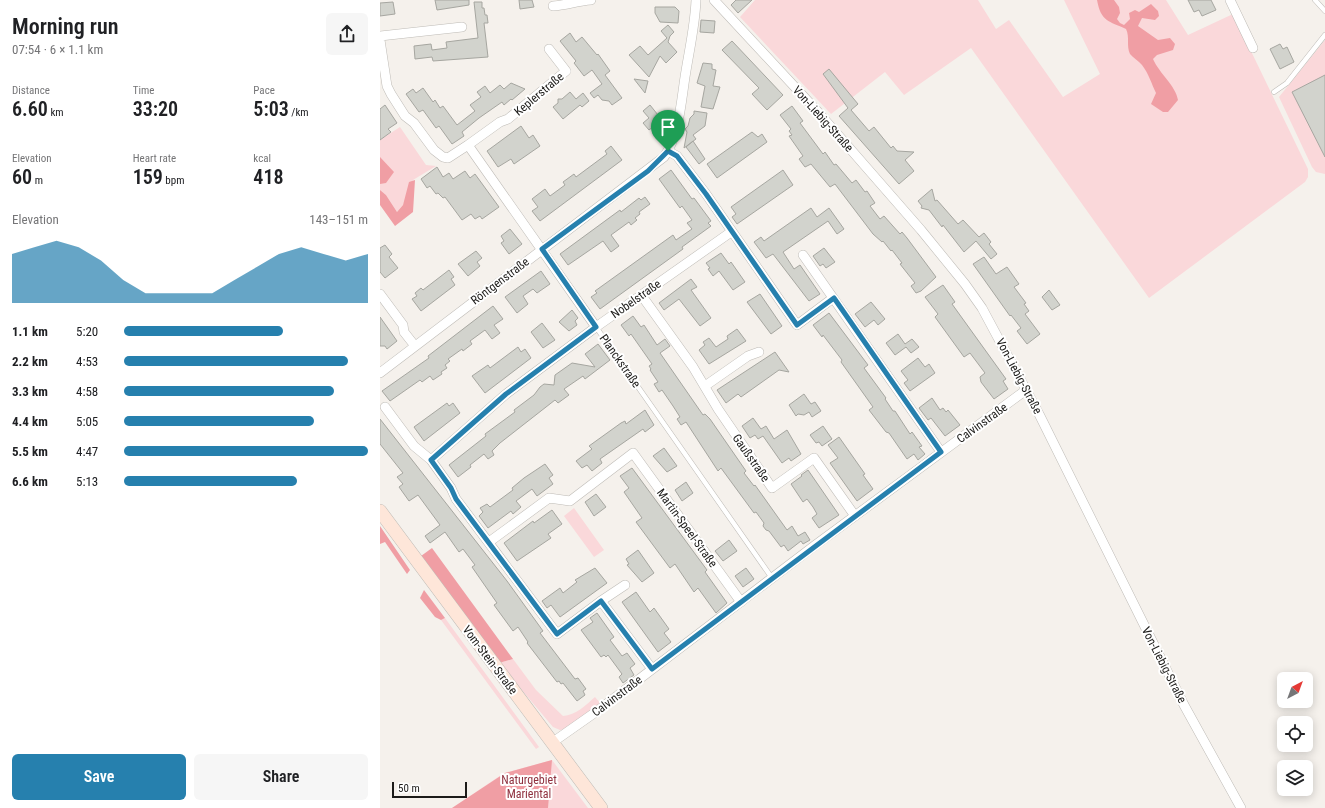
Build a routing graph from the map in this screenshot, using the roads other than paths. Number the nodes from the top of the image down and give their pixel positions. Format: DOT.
graph roads {
  1 [pos="591,0"];
  2 [pos="696,0"];
  3 [pos="714,0"];
  4 [pos="1230,0"];
  5 [pos="1315,0"];
  6 [pos="553,6"];
  7 [pos="1325,11"];
  8 [pos="462,27"];
  9 [pos="1325,35"];
  10 [pos="380,36"];
  11 [pos="380,40"];
  12 [pos="1253,48"];
  13 [pos="549,49"];
  14 [pos="1274,92"];
  15 [pos="468,145"];
  16 [pos="668,151"];
  17 [pos="732,232"];
  18 [pos="542,249"];
  19 [pos="803,255"];
  20 [pos="380,294"];
  21 [pos="642,296"];
  22 [pos="834,298"];
  23 [pos="596,327"];
  24 [pos="415,346"];
  25 [pos="759,352"];
  26 [pos="380,373"];
  27 [pos="705,386"];
  28 [pos="1026,390"];
  29 [pos="382,404"];
  30 [pos="941,452"];
  31 [pos="431,460"];
  32 [pos="380,511"];
  33 [pos="855,516"];
  34 [pos="489,542"];
  35 [pos="772,578"];
  36 [pos="625,585"];
  37 [pos="601,601"];
  38 [pos="741,602"];
  39 [pos="652,669"];
  40 [pos="553,742"];
  41 [pos="601,808"];
  42 [pos="1241,808"];
  1 -- 6 [label="street"];
  2 -- 16 [label="street, Röntgenstraße"];
  3 -- 28 [label="street, Von-Liebig-Straße"];
  4 -- 12 [label="street"];
  5 -- 7 [label="lane"];
  8 -- 10 [label="street"];
  9 -- 14 [label="lane"];
  11 -- 15 [label="street"];
  13 -- 15 [label="street, Keplerstraße"];
  15 -- 18 [label="street, Planckstraße"];
  16 -- 17 [label="street"];
  16 -- 18 [label="street, Röntgenstraße"];
  17 -- 21 [label="street, Nobelstraße"];
  17 -- 22 [label="street"];
  18 -- 23 [label="street, Planckstraße"];
  18 -- 24 [label="street, Röntgenstraße"];
  19 -- 22 [label="street"];
  20 -- 24 [label="street"];
  21 -- 23 [label="street, Nobelstraße"];
  21 -- 27 [label="street, Gaußstraße"];
  22 -- 30 [label="street"];
  23 -- 31 [label="street, Nobelstraße"];
  23 -- 35 [label="lane, Planckstraße"];
  24 -- 26 [label="street, Röntgenstraße"];
  25 -- 27 [label="street"];
  27 -- 33 [label="street, Gaußstraße"];
  28 -- 30 [label="street, Calvinstraße"];
  28 -- 42 [label="street, Von-Liebig-Straße"];
  29 -- 31 [label="street"];
  30 -- 33 [label="street, Calvinstraße"];
  31 -- 34 [label="street"];
  32 -- 40 [label="main road, Vom-Stein-Straße"];
  33 -- 35 [label="street, Calvinstraße"];
  34 -- 37 [label="street"];
  34 -- 38 [label="street, Martin-Speel-Straße"];
  35 -- 38 [label="street, Calvinstraße"];
  36 -- 37 [label="street"];
  37 -- 39 [label="street"];
  38 -- 39 [label="street, Calvinstraße"];
  39 -- 40 [label="street, Calvinstraße"];
  40 -- 41 [label="main road, Vom-Stein-Straße"];
}
